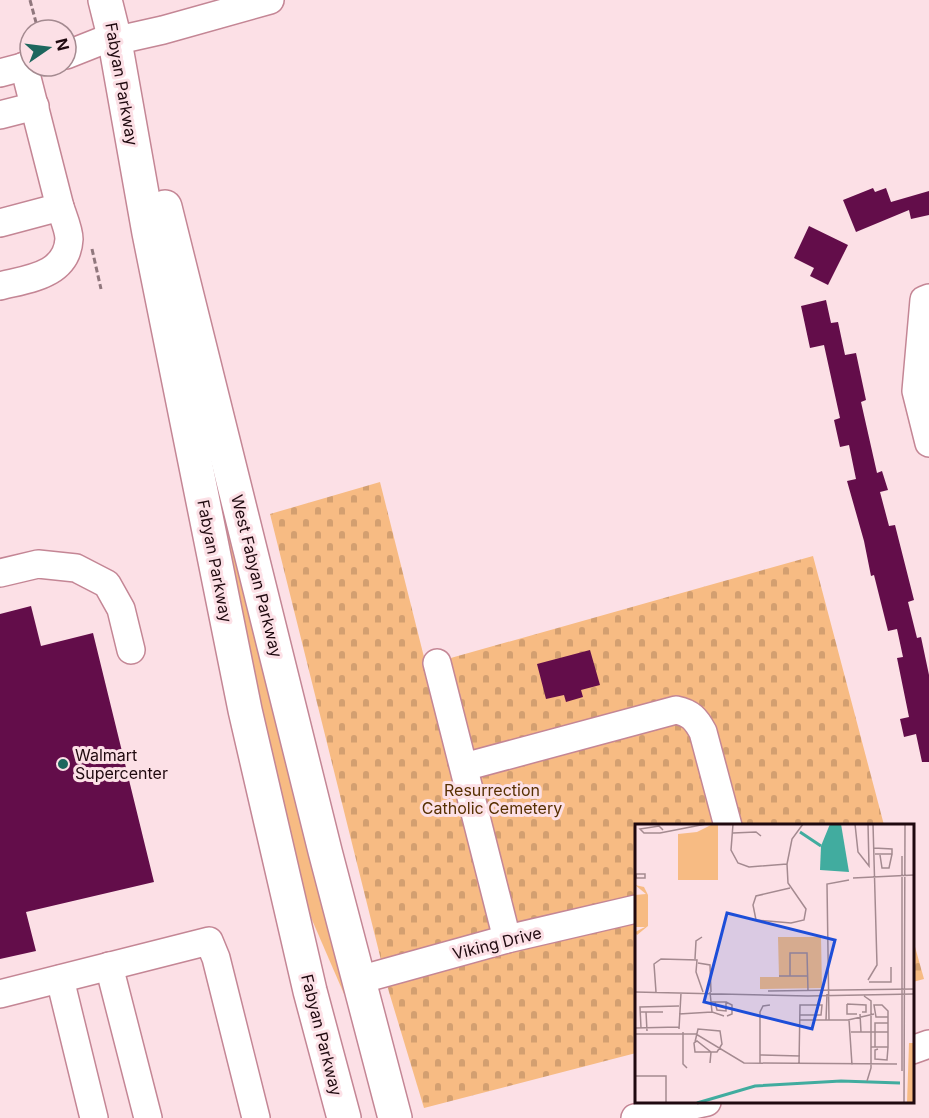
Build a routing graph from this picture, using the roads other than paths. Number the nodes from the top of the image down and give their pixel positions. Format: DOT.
graph roads {
  1 [pos="105,0"];
  2 [pos="270,0"];
  3 [pos="114,39"];
  4 [pos="78,51"];
  5 [pos="22,78"];
  6 [pos="35,106"];
  7 [pos="0,115"];
  8 [pos="60,207"];
  9 [pos="0,223"];
  10 [pos="0,286"];
  11 [pos="929,298"];
  12 [pos="929,443"];
  13 [pos="0,573"];
  14 [pos="131,650"];
  15 [pos="437,663"];
  16 [pos="464,767"];
  17 [pos="728,824"];
  18 [pos="635,909"];
  19 [pos="507,939"];
  20 [pos="109,966"];
  21 [pos="60,979"];
  22 [pos="359,980"];
  23 [pos="0,994"];
  24 [pos="929,1044"];
  25 [pos="914,1049"];
  26 [pos="699,1103"];
  27 [pos="94,1118"];
  28 [pos="148,1118"];
  29 [pos="256,1118"];
  30 [pos="344,1118"];
  31 [pos="395,1118"];
  32 [pos="635,1118"];
  1 -- 3 [label="main road, Fabyan Parkway"];
  2 -- 3 [label="street"];
  3 -- 4 [label="street"];
  3 -- 22 [label="main road, West Fabyan Parkway"];
  3 -- 30 [label="main road, Fabyan Parkway"];
  5 -- 6 [label="street"];
  6 -- 7 [label="street"];
  6 -- 8 [label="street"];
  8 -- 9 [label="street"];
  8 -- 10 [label="street"];
  11 -- 12 [label="street"];
  13 -- 14 [label="street"];
  15 -- 16 [label="street"];
  16 -- 17 [label="street"];
  16 -- 19 [label="street"];
  18 -- 19 [label="street, Viking Drive"];
  19 -- 22 [label="street, Viking Drive"];
  20 -- 21 [label="street"];
  20 -- 28 [label="street"];
  20 -- 29 [label="street"];
  21 -- 23 [label="street"];
  21 -- 27 [label="street"];
  22 -- 31 [label="main road, West Fabyan Parkway"];
  24 -- 25 [label="street"];
  26 -- 32 [label="street"];
}
